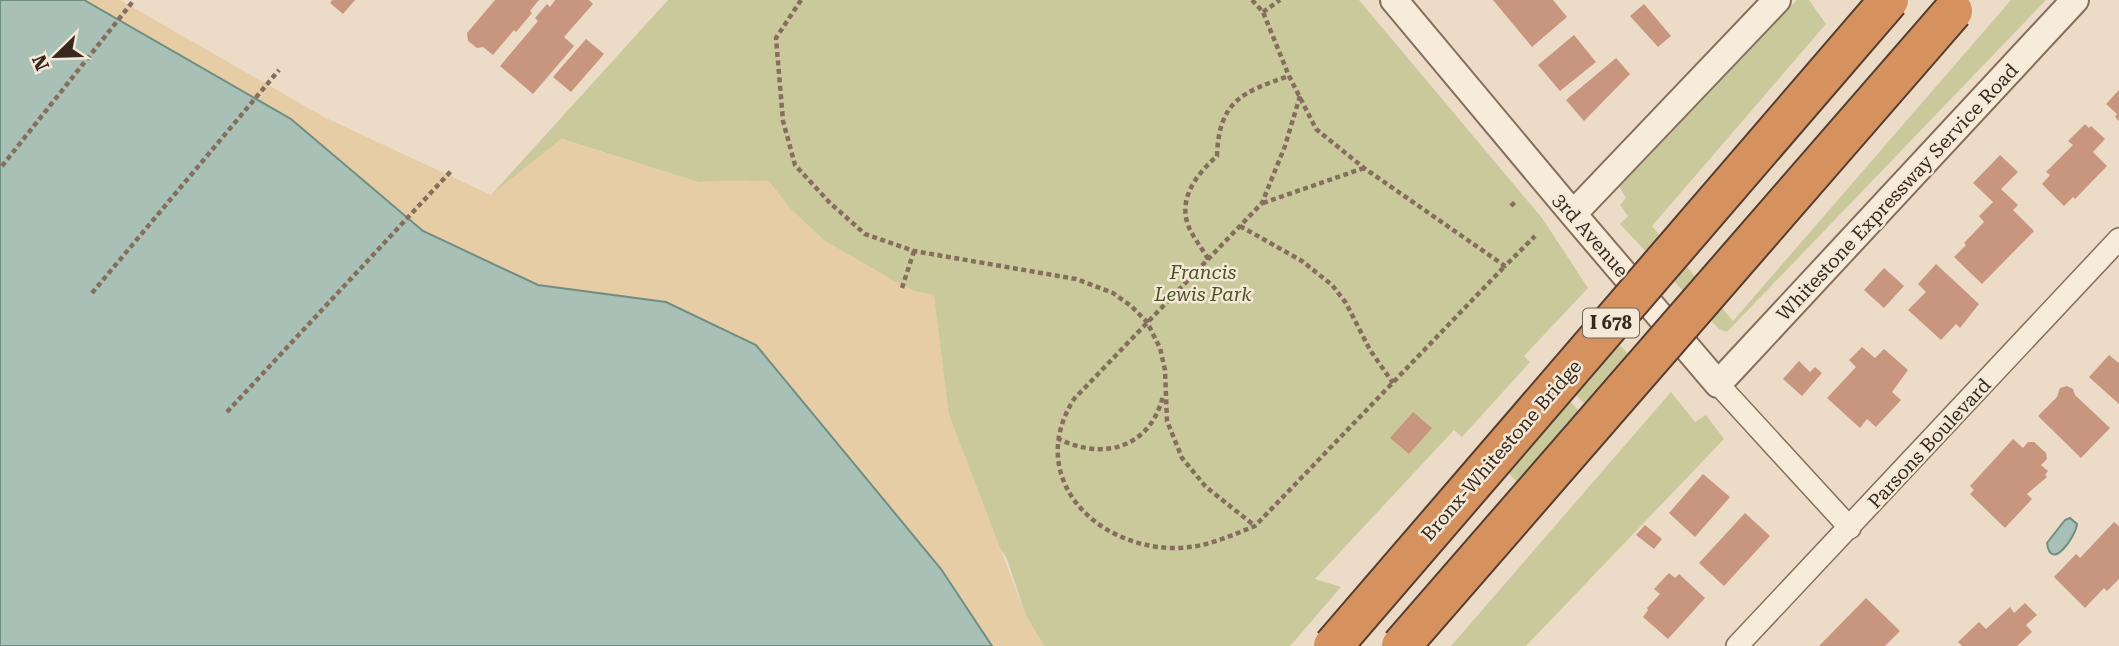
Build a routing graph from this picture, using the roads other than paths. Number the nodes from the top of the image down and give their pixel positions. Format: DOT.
graph roads {
  1 [pos="1394,0"];
  2 [pos="1777,0"];
  3 [pos="1889,0"];
  4 [pos="2076,0"];
  5 [pos="1953,11"];
  6 [pos="1573,214"];
  7 [pos="2119,239"];
  8 [pos="1718,384"];
  9 [pos="1850,528"];
  10 [pos="1333,646"];
  11 [pos="1401,646"];
  12 [pos="1737,646"];
  1 -- 6 [label="street, 3rd Avenue"];
  2 -- 6 [label="street"];
  3 -- 10 [label="highway, Bronx-Whitestone Bridge / I 678, bridge"];
  4 -- 8 [label="street, Whitestone Expressway Service Road"];
  5 -- 11 [label="highway, I 678, bridge"];
  6 -- 8 [label="street, 3rd Avenue"];
  7 -- 9 [label="street, Parsons Boulevard"];
  8 -- 9 [label="street, 3rd Avenue"];
  9 -- 12 [label="street, Parsons Boulevard"];
}
